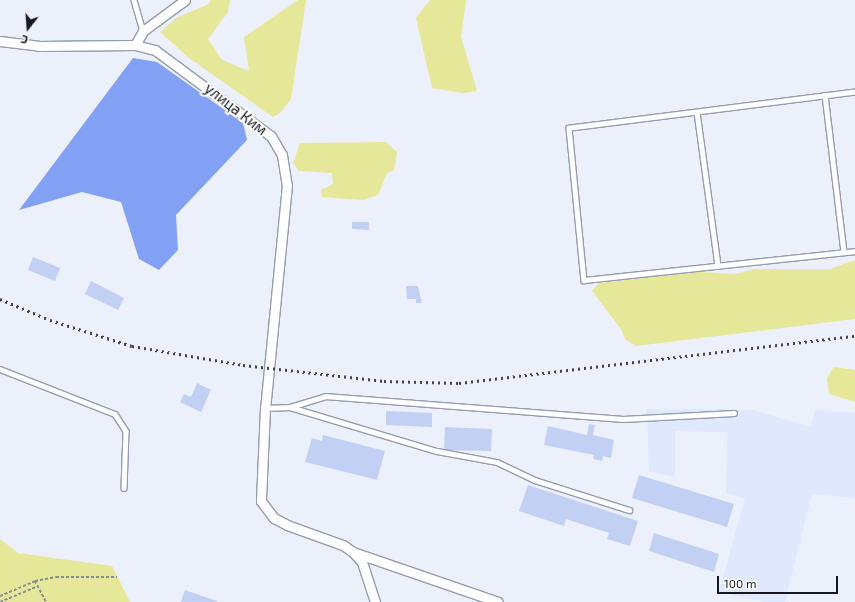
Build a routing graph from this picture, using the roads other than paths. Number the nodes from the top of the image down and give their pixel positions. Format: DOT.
graph roads {
  1 [pos="134,0"];
  2 [pos="185,0"];
  3 [pos="143,31"];
  4 [pos="0,41"];
  5 [pos="135,45"];
  6 [pos="855,92"];
  7 [pos="824,96"];
  8 [pos="697,112"];
  9 [pos="855,251"];
  10 [pos="844,252"];
  11 [pos="718,266"];
  12 [pos="0,369"];
  13 [pos="290,407"];
  14 [pos="265,408"];
  15 [pos="734,414"];
  16 [pos="124,488"];
  17 [pos="629,510"];
  18 [pos="353,552"];
  19 [pos="375,602"];
  20 [pos="498,602"];
  1 -- 3 [label="lane"];
  2 -- 3 [label="street"];
  3 -- 5 [label="street"];
  4 -- 5 [label="street, улица Ким"];
  5 -- 14 [label="street, улица Ким"];
  6 -- 7 [label="lane"];
  7 -- 8 [label="lane"];
  7 -- 10 [label="lane"];
  8 -- 11 [label="lane"];
  8 -- 11 [label="lane"];
  9 -- 10 [label="lane"];
  10 -- 11 [label="lane"];
  12 -- 16 [label="lane"];
  13 -- 14 [label="lane"];
  13 -- 15 [label="lane"];
  13 -- 17 [label="lane"];
  14 -- 18 [label="street, улица Ким"];
  18 -- 19 [label="street"];
  18 -- 20 [label="street, улица Ким"];
}
